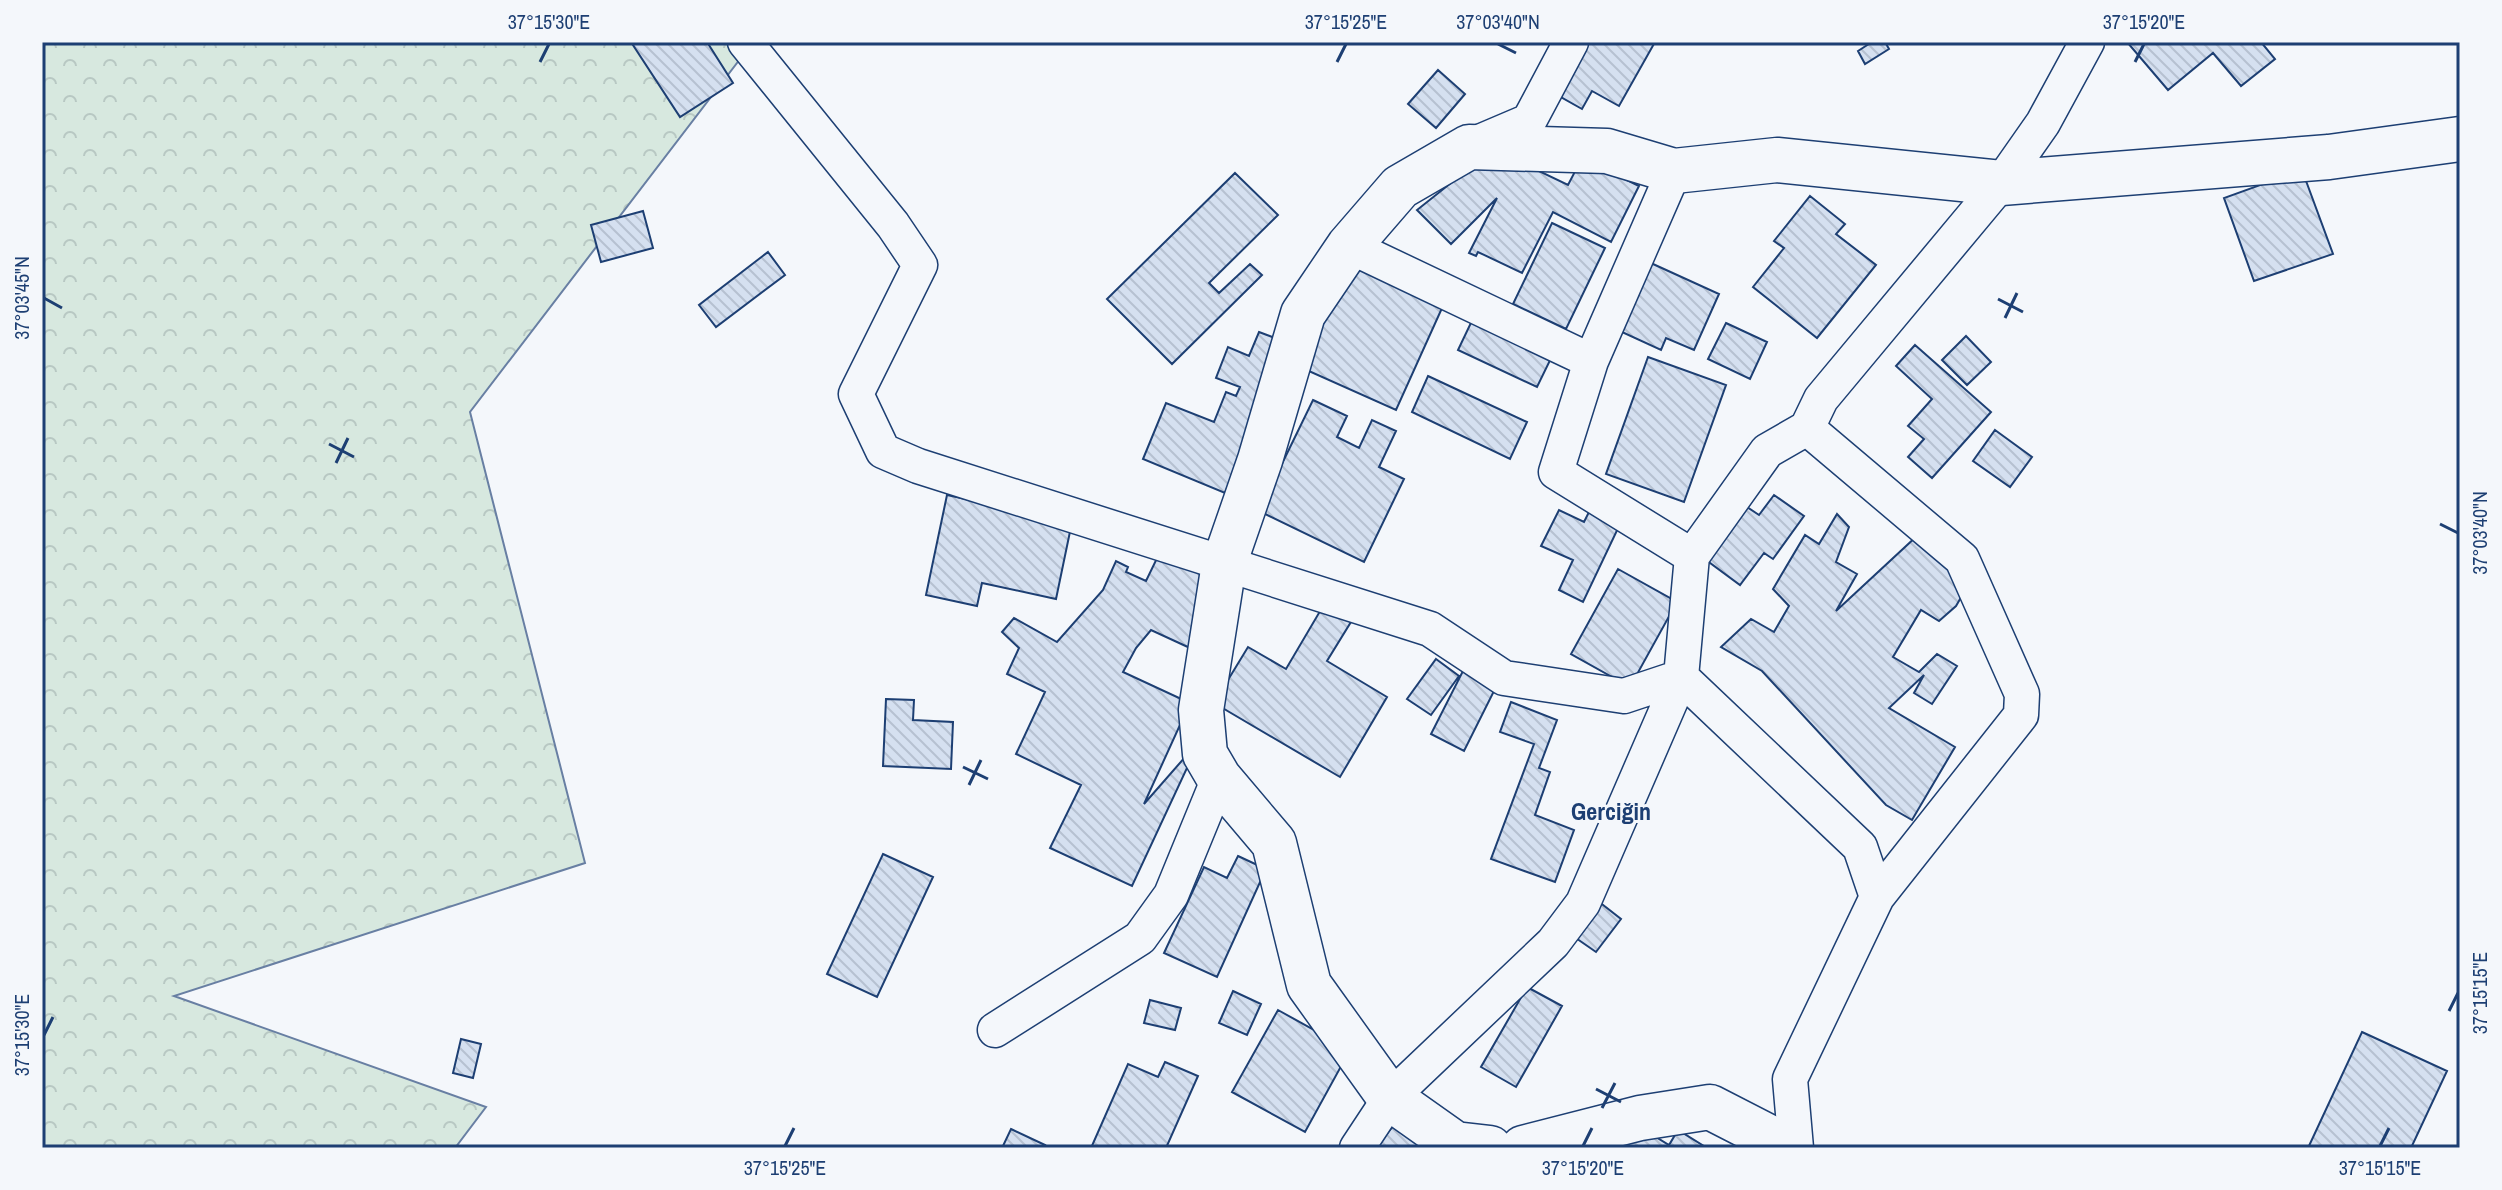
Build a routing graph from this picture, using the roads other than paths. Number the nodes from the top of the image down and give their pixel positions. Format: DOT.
graph roads {
  1 [pos="745,42"];
  2 [pos="1571,42"];
  3 [pos="2087,42"];
  4 [pos="2460,139"];
  5 [pos="1469,147"];
  6 [pos="1674,171"];
  7 [pos="2001,183"];
  8 [pos="1349,246"];
  9 [pos="1591,361"];
  10 [pos="1807,428"];
  11 [pos="1692,556"];
  12 [pos="1224,564"];
  13 [pos="1681,677"];
  14 [pos="1219,778"];
  15 [pos="1877,897"];
  16 [pos="995,1030"];
  17 [pos="1390,1098"];
  18 [pos="1357,1148"];
  19 [pos="1490,1148"];
  20 [pos="1523,1148"];
  21 [pos="1793,1148"];
  1 -- 12 [label="street"];
  2 -- 5 [label="street"];
  3 -- 7 [label="street"];
  4 -- 7 [label="street"];
  5 -- 6 [label="street"];
  5 -- 8 [label="street"];
  6 -- 7 [label="street"];
  6 -- 9 [label="street"];
  7 -- 10 [label="street"];
  8 -- 9 [label="street"];
  8 -- 12 [label="street"];
  9 -- 11 [label="street"];
  10 -- 11 [label="street"];
  10 -- 15 [label="street"];
  11 -- 13 [label="street"];
  12 -- 13 [label="street"];
  12 -- 14 [label="street"];
  13 -- 15 [label="street"];
  13 -- 17 [label="street"];
  14 -- 16 [label="street"];
  14 -- 17 [label="street"];
  15 -- 21 [label="street"];
  17 -- 18 [label="street"];
  17 -- 19 [label="street"];
  20 -- 21 [label="street"];
}
